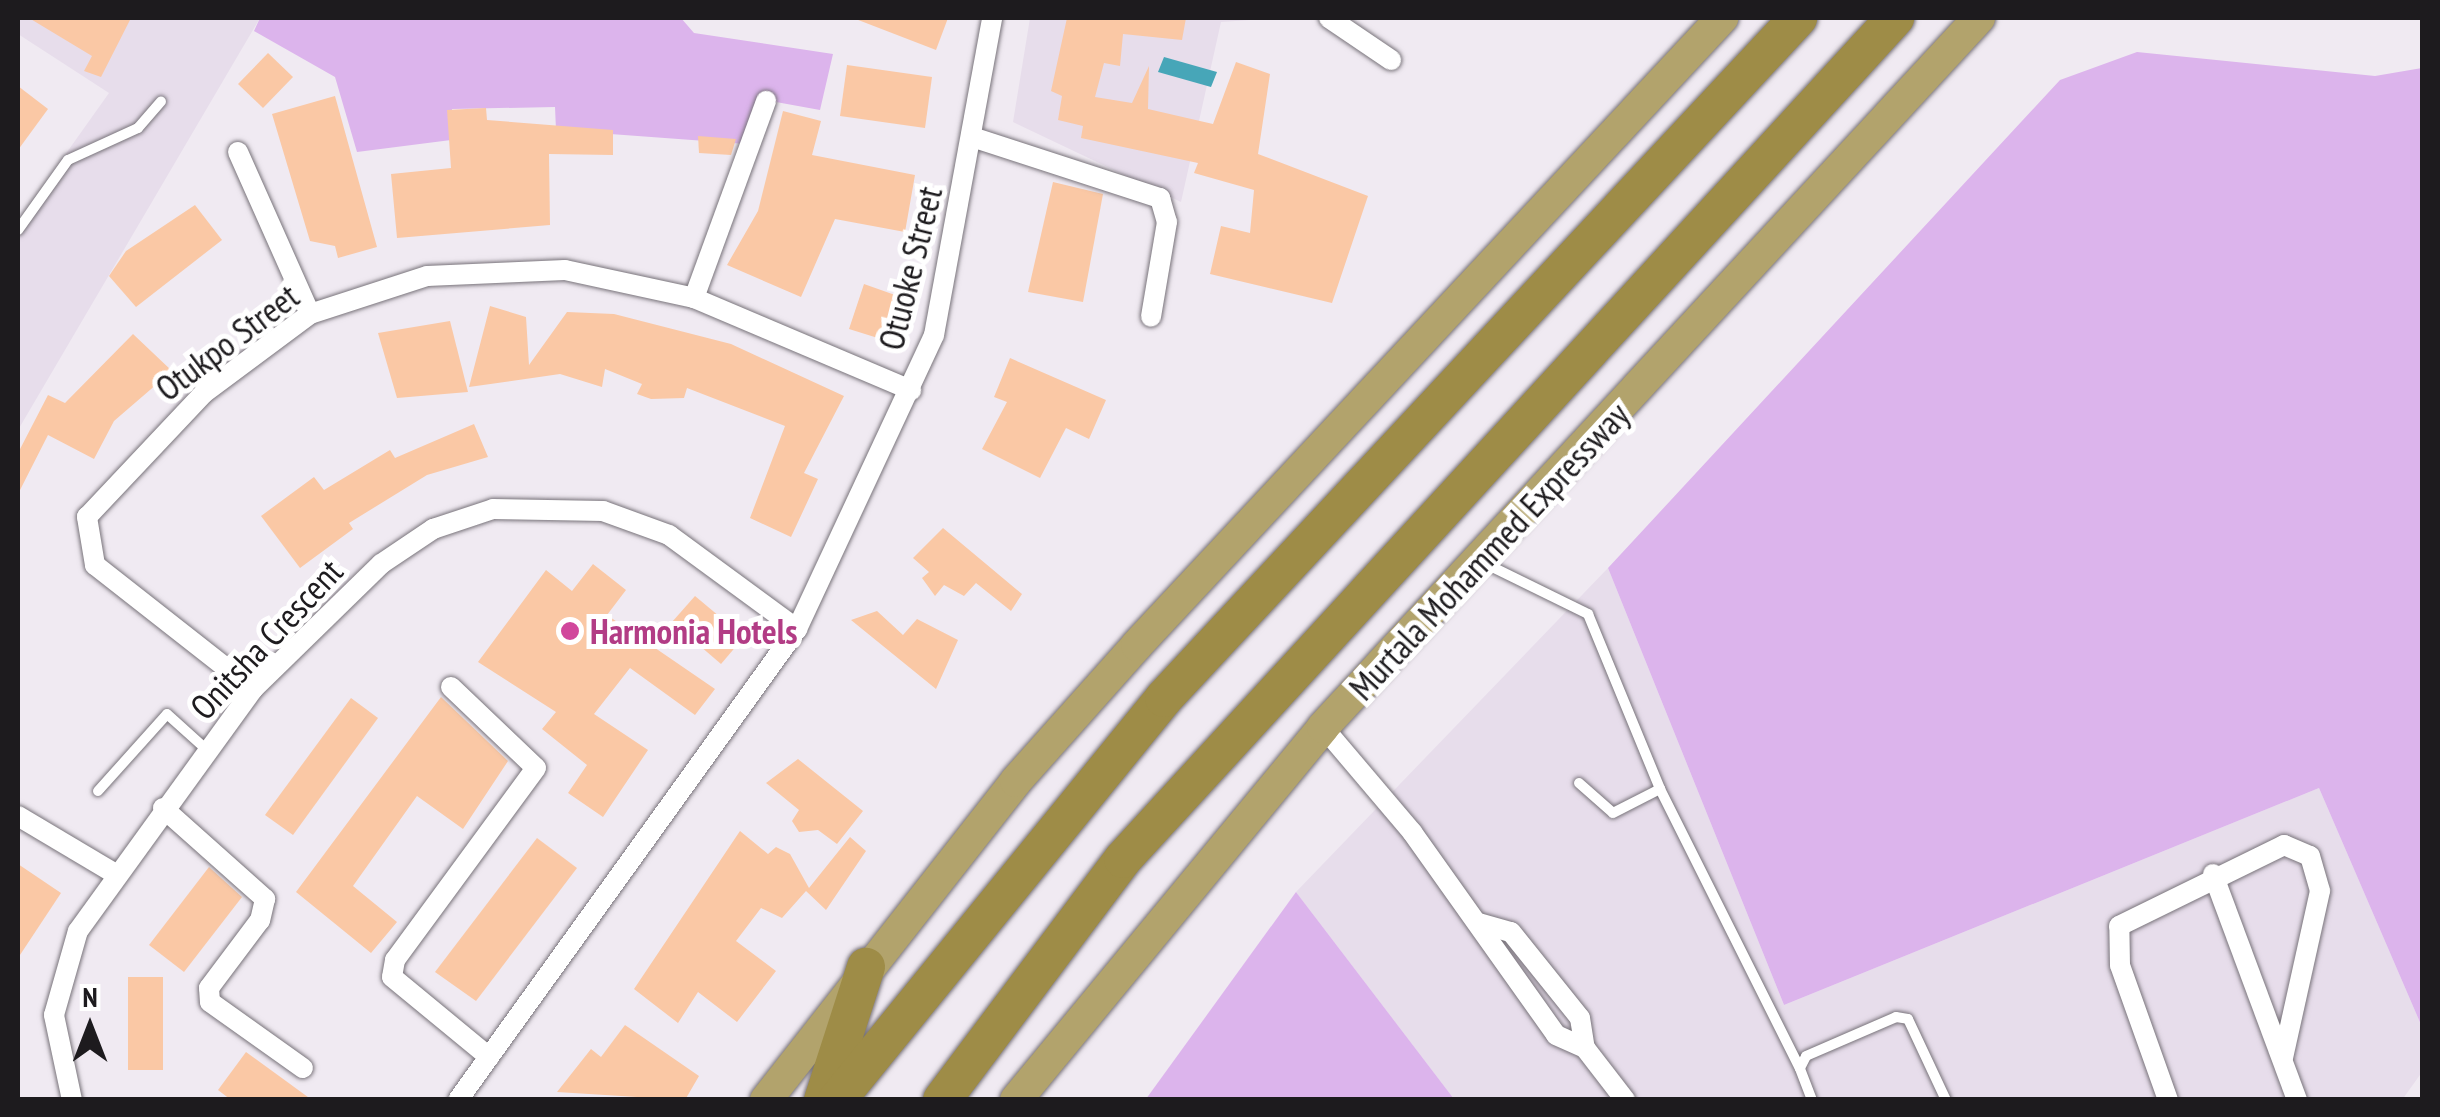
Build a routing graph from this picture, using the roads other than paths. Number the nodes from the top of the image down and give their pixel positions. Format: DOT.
graph roads {
  1 [pos="992,18"];
  2 [pos="1330,18"];
  3 [pos="1722,18"];
  4 [pos="1798,18"];
  5 [pos="1895,18"];
  6 [pos="1979,18"];
  7 [pos="1391,60"];
  8 [pos="766,101"];
  9 [pos="161,102"];
  10 [pos="972,137"];
  11 [pos="238,152"];
  12 [pos="18,230"];
  13 [pos="694,298"];
  14 [pos="310,314"];
  15 [pos="1152,317"];
  16 [pos="911,390"];
  17 [pos="1484,563"];
  18 [pos="797,630"];
  19 [pos="451,686"];
  20 [pos="253,689"];
  21 [pos="1323,728"];
  22 [pos="206,750"];
  23 [pos="1579,783"];
  24 [pos="1660,789"];
  25 [pos="98,791"];
  26 [pos="164,808"];
  27 [pos="18,816"];
  28 [pos="114,873"];
  29 [pos="2213,874"];
  30 [pos="1479,923"];
  31 [pos="866,968"];
  32 [pos="1585,1048"];
  33 [pos="489,1058"];
  34 [pos="2283,1058"];
  35 [pos="304,1068"];
  36 [pos="1800,1068"];
  37 [pos="72,1100"];
  38 [pos="458,1100"];
  39 [pos="766,1100"];
  40 [pos="823,1100"];
  41 [pos="837,1100"];
  42 [pos="942,1100"];
  43 [pos="1016,1100"];
  44 [pos="1625,1100"];
  45 [pos="1812,1100"];
  46 [pos="1946,1100"];
  47 [pos="2168,1100"];
  48 [pos="2297,1100"];
  1 -- 10 [label="street, Otuoke Street"];
  2 -- 7 [label="street"];
  3 -- 31 [label="highway"];
  4 -- 41 [label="highway"];
  5 -- 42 [label="highway, Murtala Mohammed Expressway"];
  6 -- 17 [label="highway, Murtala Mohammed Expressway"];
  8 -- 13 [label="street"];
  9 -- 12 [label="lane"];
  10 -- 15 [label="street"];
  10 -- 16 [label="street, Otuoke Street"];
  11 -- 14 [label="street"];
  13 -- 14 [label="street, Otukpo Street"];
  13 -- 16 [label="street, Otukpo Street"];
  14 -- 20 [label="street, Otukpo Street"];
  16 -- 18 [label="street, Otuoke Street"];
  17 -- 21 [label="highway, Murtala Mohammed Expressway"];
  17 -- 24 [label="lane"];
  18 -- 20 [label="street, Onitsha Crescent"];
  18 -- 33 [label="street"];
  19 -- 33 [label="street"];
  20 -- 22 [label="street, Onitsha Crescent"];
  21 -- 30 [label="street"];
  21 -- 43 [label="highway, Murtala Mohammed Expressway"];
  22 -- 25 [label="lane"];
  22 -- 26 [label="street, Onitsha Crescent"];
  23 -- 24 [label="lane"];
  24 -- 36 [label="lane"];
  26 -- 28 [label="street, Onitsha Crescent"];
  26 -- 35 [label="street"];
  27 -- 28 [label="street"];
  28 -- 37 [label="street, Onitsha Crescent"];
  29 -- 34 [label="street"];
  29 -- 34 [label="street"];
  29 -- 47 [label="street"];
  30 -- 32 [label="street"];
  30 -- 32 [label="street"];
  31 -- 39 [label="highway"];
  31 -- 40 [label="highway"];
  32 -- 44 [label="street"];
  33 -- 38 [label="street"];
  34 -- 48 [label="street"];
  36 -- 45 [label="lane"];
  36 -- 46 [label="lane"];
}
